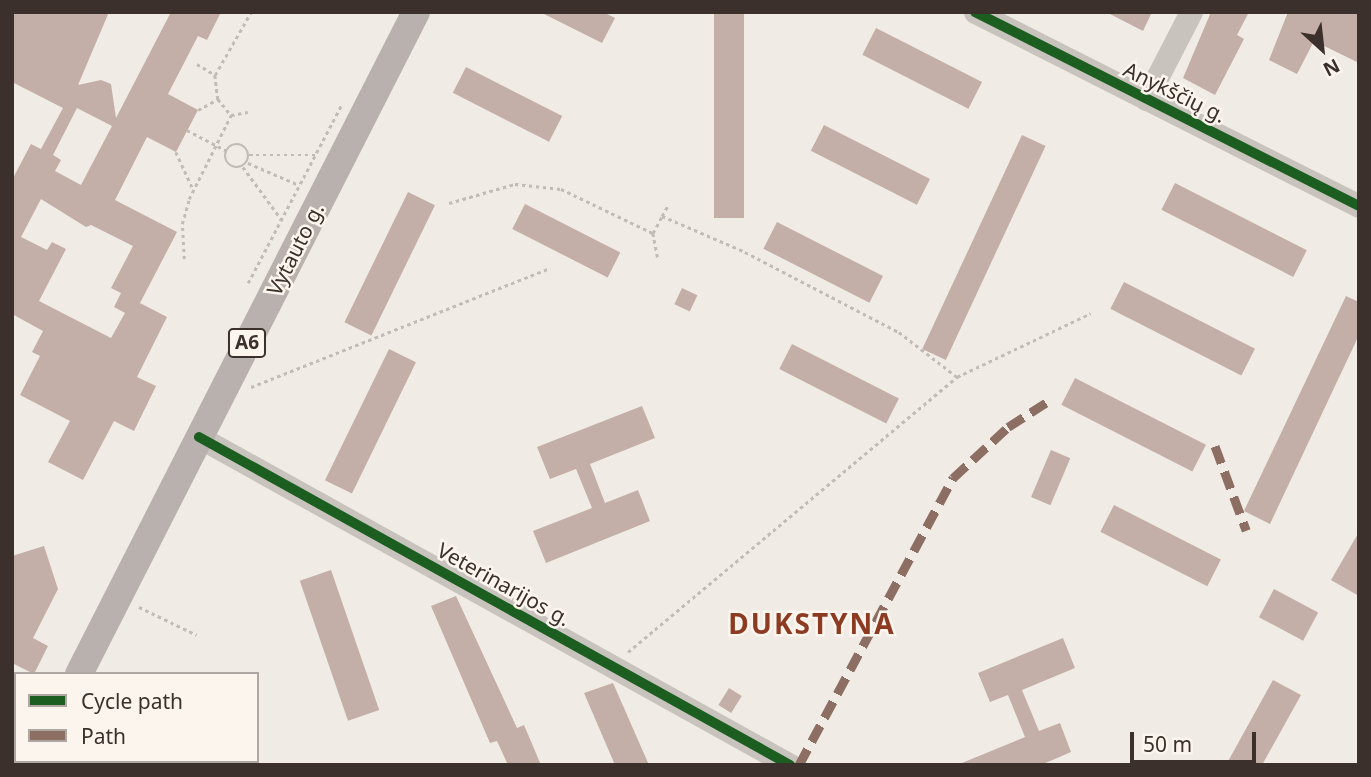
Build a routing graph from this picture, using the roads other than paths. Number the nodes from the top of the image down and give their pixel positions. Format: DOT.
graph roads {
  1 [pos="416,12"];
  2 [pos="975,12"];
  3 [pos="1191,12"];
  4 [pos="1146,99"];
  5 [pos="1359,206"];
  6 [pos="199,437"];
  7 [pos="80,672"];
  8 [pos="790,765"];
  1 -- 6 [label="main road, Vytauto g. / A6"];
  2 -- 4 [label="street, Anykščių g."];
  3 -- 4 [label="street"];
  4 -- 5 [label="street, Anykščių g."];
  6 -- 7 [label="main road, Vytauto g. / A6"];
  6 -- 8 [label="street, Veterinarijos g."];
}
